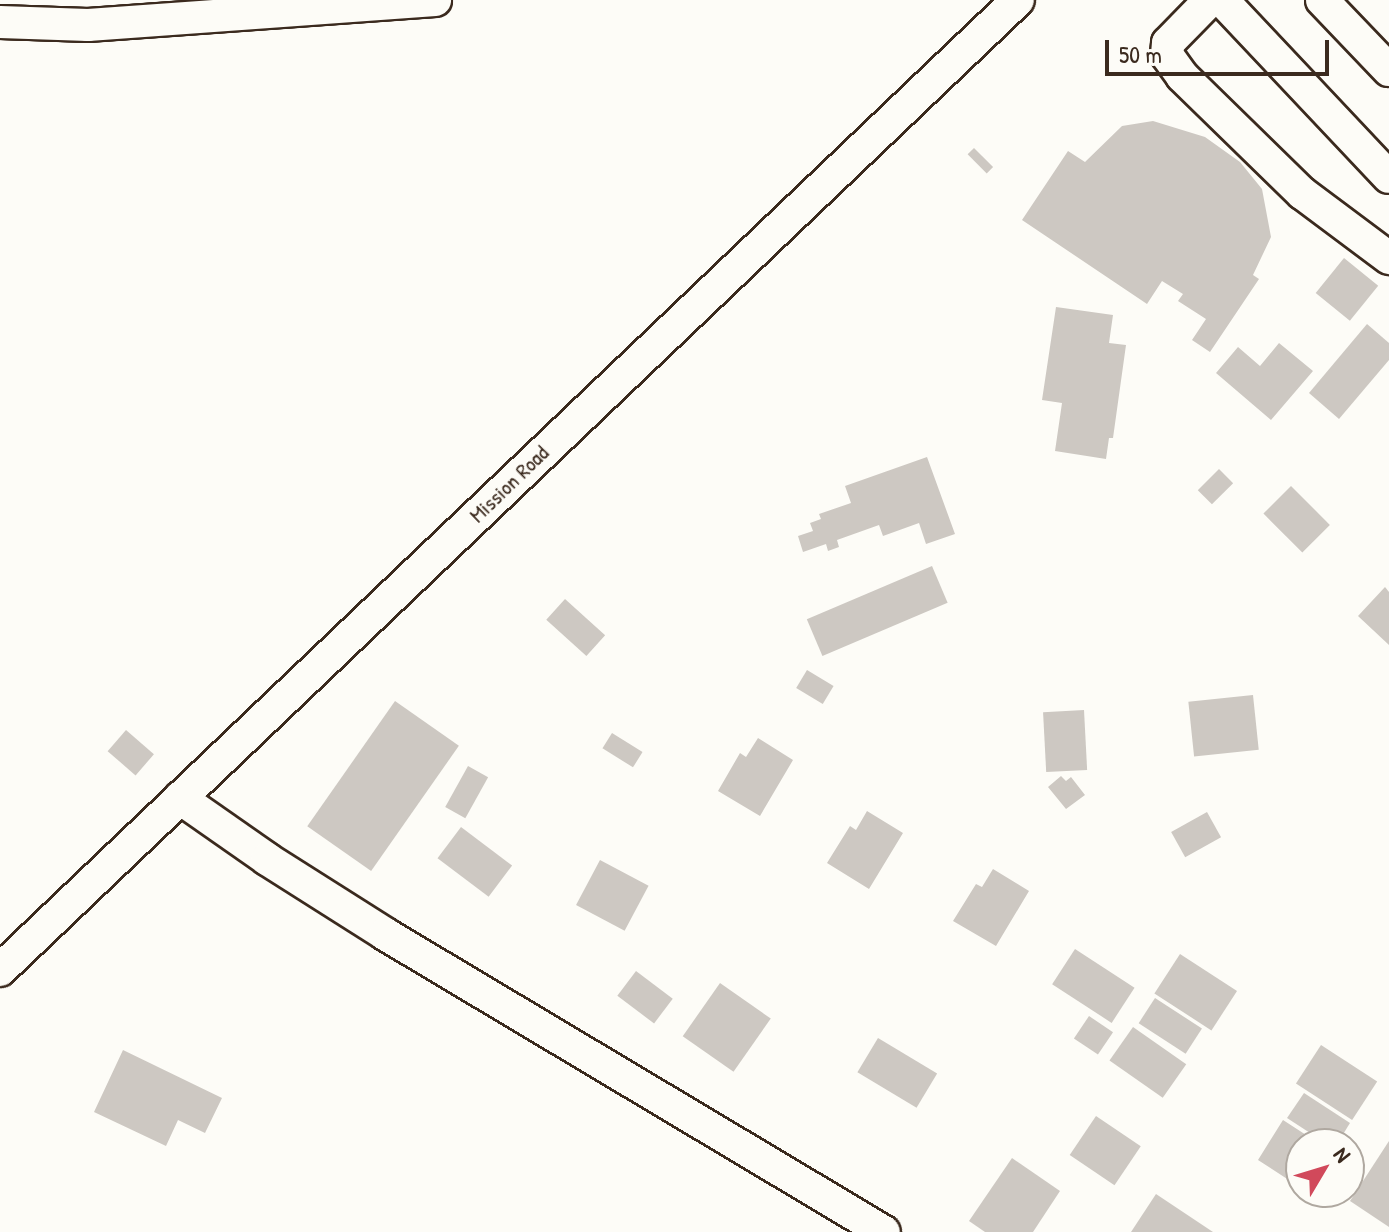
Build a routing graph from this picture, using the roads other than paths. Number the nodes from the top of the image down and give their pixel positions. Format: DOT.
graph roads {
  1 [pos="435,0"];
  2 [pos="1210,0"];
  3 [pos="1222,0"];
  4 [pos="1322,0"];
  5 [pos="1007,3"];
  6 [pos="0,22"];
  7 [pos="1389,70"];
  8 [pos="1389,177"];
  9 [pos="1389,258"];
  10 [pos="180,798"];
  11 [pos="0,970"];
  12 [pos="884,1232"];
  1 -- 6 [label="street"];
  2 -- 9 [label="street"];
  3 -- 8 [label="street"];
  4 -- 7 [label="street"];
  5 -- 10 [label="street, Mission Road"];
  10 -- 11 [label="street, Mission Road"];
  10 -- 12 [label="street"];
}
